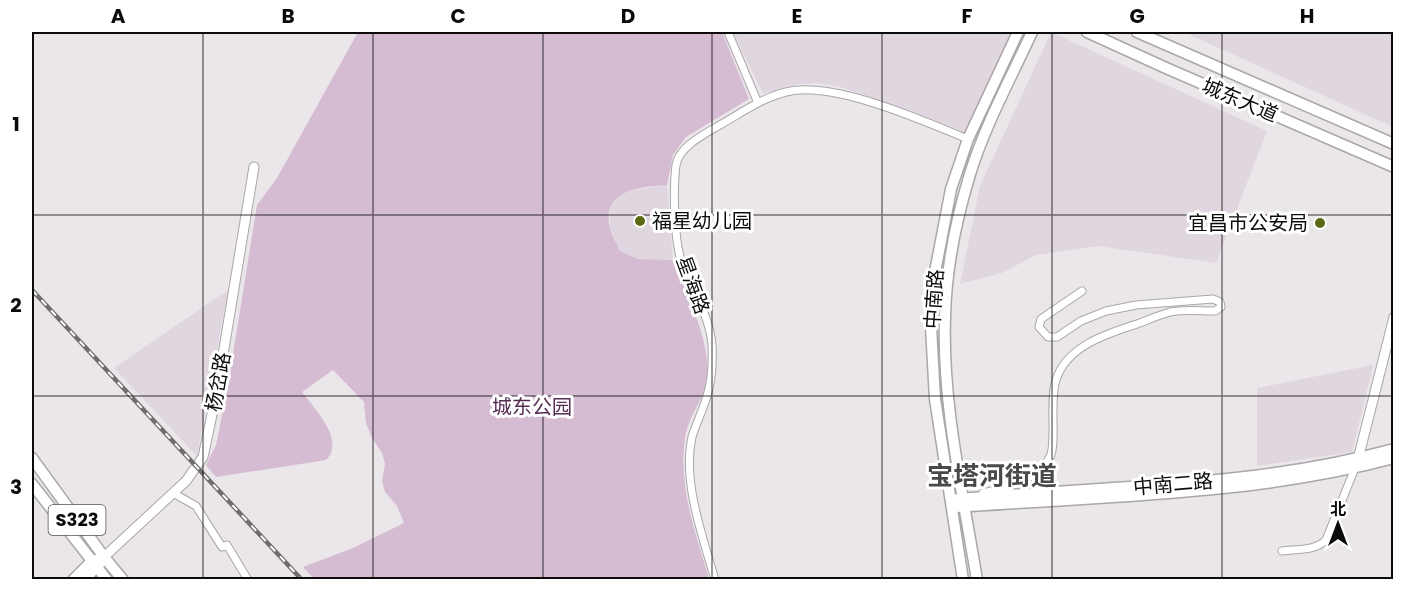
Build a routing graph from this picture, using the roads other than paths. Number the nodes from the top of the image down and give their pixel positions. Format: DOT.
graph roads {
  1 [pos="728,32"];
  2 [pos="1018,32"];
  3 [pos="1032,32"];
  4 [pos="1087,32"];
  5 [pos="1137,32"];
  6 [pos="758,103"];
  7 [pos="968,139"];
  8 [pos="1394,144"];
  9 [pos="254,167"];
  10 [pos="1394,167"];
  11 [pos="1082,291"];
  12 [pos="1394,317"];
  13 [pos="1394,449"];
  14 [pos="32,458"];
  15 [pos="1394,458"];
  16 [pos="1357,464"];
  17 [pos="32,484"];
  18 [pos="173,493"];
  19 [pos="965,503"];
  20 [pos="951,504"];
  21 [pos="1282,551"];
  22 [pos="104,557"];
  23 [pos="94,565"];
  24 [pos="73,579"];
  25 [pos="84,579"];
  26 [pos="107,579"];
  27 [pos="123,579"];
  28 [pos="248,579"];
  29 [pos="715,579"];
  30 [pos="963,579"];
  31 [pos="977,579"];
  1 -- 6 [label="street"];
  2 -- 7 [label="main road, 中南路"];
  3 -- 19 [label="main road, 中南路"];
  4 -- 10 [label="main road, 城东大道"];
  5 -- 8 [label="main road, 城东大道"];
  6 -- 7 [label="street, 星海路"];
  6 -- 29 [label="street, 星海路"];
  7 -- 20 [label="main road, 中南路"];
  9 -- 18 [label="street, 杨岔路"];
  11 -- 19 [label="street"];
  12 -- 16 [label="street"];
  13 -- 16 [label="main road, 中南二路"];
  14 -- 22 [label="main road, S323"];
  15 -- 16 [label="main road, 中南二路"];
  16 -- 19 [label="main road, 中南二路"];
  16 -- 21 [label="street"];
  17 -- 23 [label="main road"];
  18 -- 22 [label="street, 杨岔路"];
  18 -- 28 [label="street"];
  19 -- 20 [label="main road, 中南二路"];
  19 -- 31 [label="main road, 中南路"];
  20 -- 30 [label="main road, 中南路"];
  22 -- 23 [label="main road, 杨岔路"];
  22 -- 27 [label="main road, S323"];
  23 -- 24 [label="main road, 杨岔路"];
  23 -- 25 [label="main road, 杨岔路"];
  23 -- 26 [label="main road"];
}
